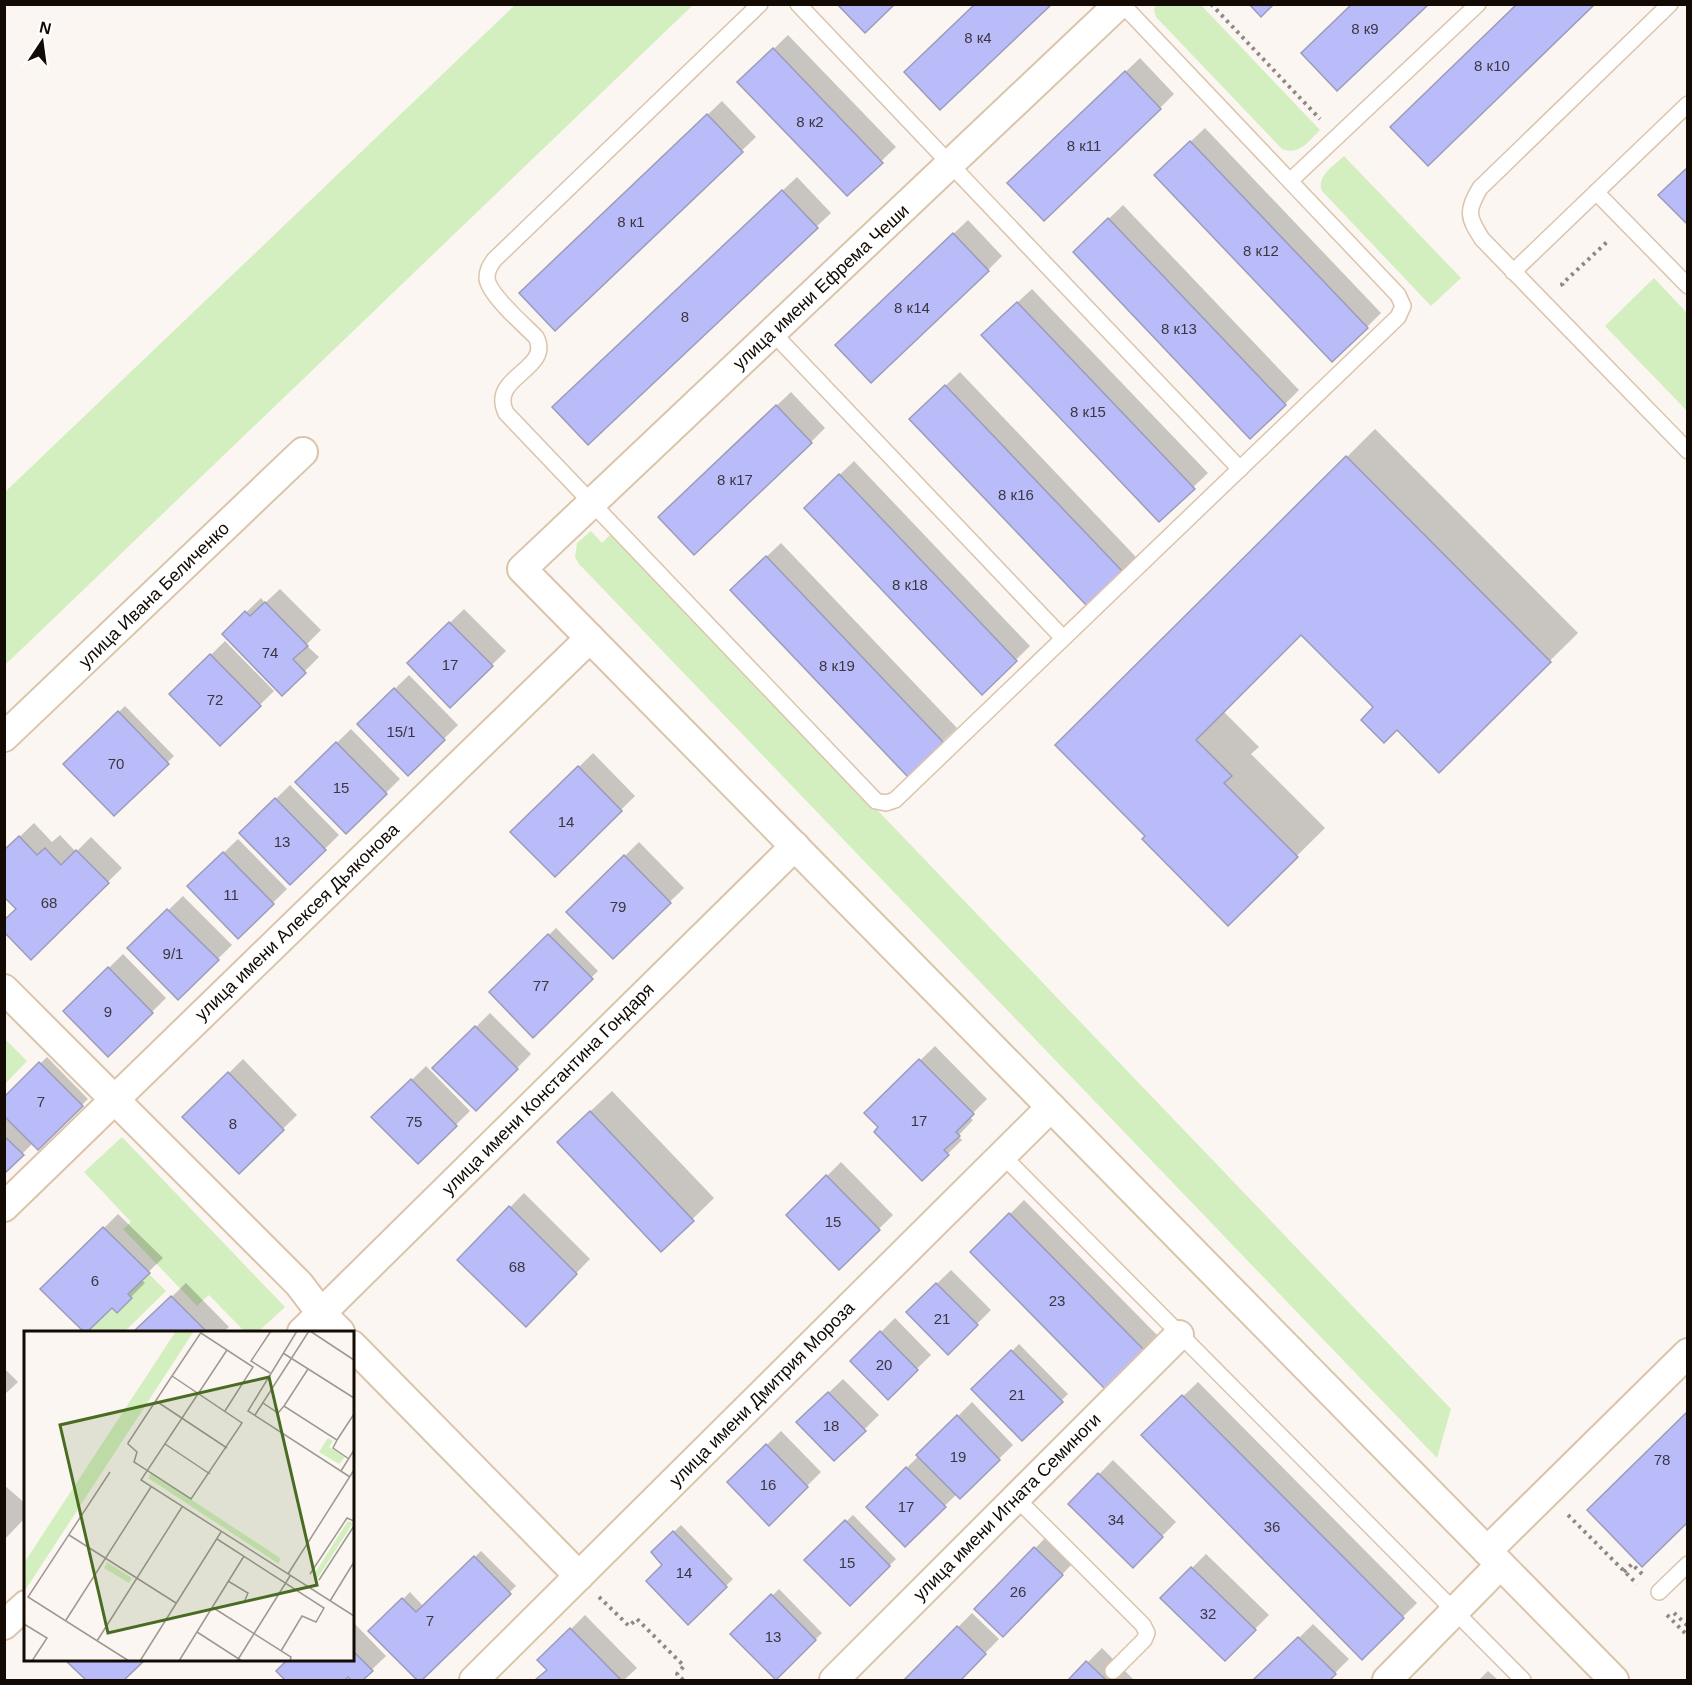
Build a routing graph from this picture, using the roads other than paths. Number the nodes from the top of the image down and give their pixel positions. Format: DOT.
graph roads {
  1 [pos="760,4"];
  2 [pos="798,4"];
  3 [pos="1120,4"];
  4 [pos="1478,4"];
  5 [pos="1670,4"];
  6 [pos="1688,104"];
  7 [pos="950,165"];
  8 [pos="1290,181"];
  9 [pos="1596,192"];
  10 [pos="1514,272"];
  11 [pos="1688,286"];
  12 [pos="772,332"];
  13 [pos="1688,451"];
  14 [pos="303,452"];
  15 [pos="1240,469"];
  16 [pos="592,503"];
  17 [pos="590,638"];
  18 [pos="1063,638"];
  19 [pos="4,737"];
  20 [pos="795,846"];
  21 [pos="4,989"];
  22 [pos="114,1099"];
  23 [pos="1051,1107"];
  24 [pos="1002,1155"];
  25 [pos="4,1206"];
  26 [pos="321,1326"];
  27 [pos="1179,1335"];
  28 [pos="354,1347"];
  29 [pos="1688,1353"];
  30 [pos="1016,1498"];
  31 [pos="1494,1558"];
  32 [pos="1688,1564"];
  33 [pos="579,1576"];
  34 [pos="1659,1592"];
  35 [pos="24,1607"];
  36 [pos="1455,1612"];
  37 [pos="4,1625"];
  38 [pos="1113,1671"];
  39 [pos="844,1677"];
  40 [pos="474,1680"];
  41 [pos="1387,1680"];
  42 [pos="1523,1680"];
  43 [pos="1614,1680"];
  1 -- 16 [label="lane"];
  2 -- 7 [label="lane"];
  3 -- 7 [label="street, улица имени Ефрема Чеши"];
  3 -- 8 [label="lane"];
  4 -- 8 [label="lane"];
  5 -- 10 [label="lane"];
  6 -- 9 [label="lane"];
  7 -- 12 [label="street, улица имени Ефрема Чеши"];
  7 -- 15 [label="lane"];
  8 -- 15 [label="lane"];
  9 -- 10 [label="lane"];
  9 -- 11 [label="lane"];
  10 -- 13 [label="lane"];
  12 -- 16 [label="street, улица имени Ефрема Чеши"];
  12 -- 18 [label="lane"];
  14 -- 19 [label="street, улица Ивана Беличенко"];
  15 -- 18 [label="lane"];
  16 -- 17 [label="street, улица имени Ефрема Чеши"];
  16 -- 18 [label="lane"];
  17 -- 20 [label="street"];
  17 -- 22 [label="street, улица имени Алексея Дьяконова"];
  20 -- 23 [label="street"];
  20 -- 26 [label="street, улица имени Константина Гондаря"];
  21 -- 22 [label="street"];
  22 -- 25 [label="street, улица имени Алексея Дьяконова"];
  22 -- 26 [label="street"];
  23 -- 24 [label="street, улица имени Дмитрия Мороза"];
  23 -- 31 [label="street"];
  24 -- 27 [label="lane"];
  24 -- 33 [label="street, улица имени Дмитрия Мороза"];
  27 -- 30 [label="street, улица имени Игната Семиноги"];
  27 -- 36 [label="lane"];
  28 -- 33 [label="street"];
  29 -- 31 [label="street"];
  30 -- 38 [label="lane"];
  30 -- 39 [label="street, улица имени Игната Семиноги"];
  31 -- 36 [label="street"];
  31 -- 43 [label="street"];
  32 -- 34 [label="lane"];
  33 -- 40 [label="street, улица имени Дмитрия Мороза"];
  35 -- 37 [label="street"];
  36 -- 41 [label="street"];
  36 -- 42 [label="lane"];
}
